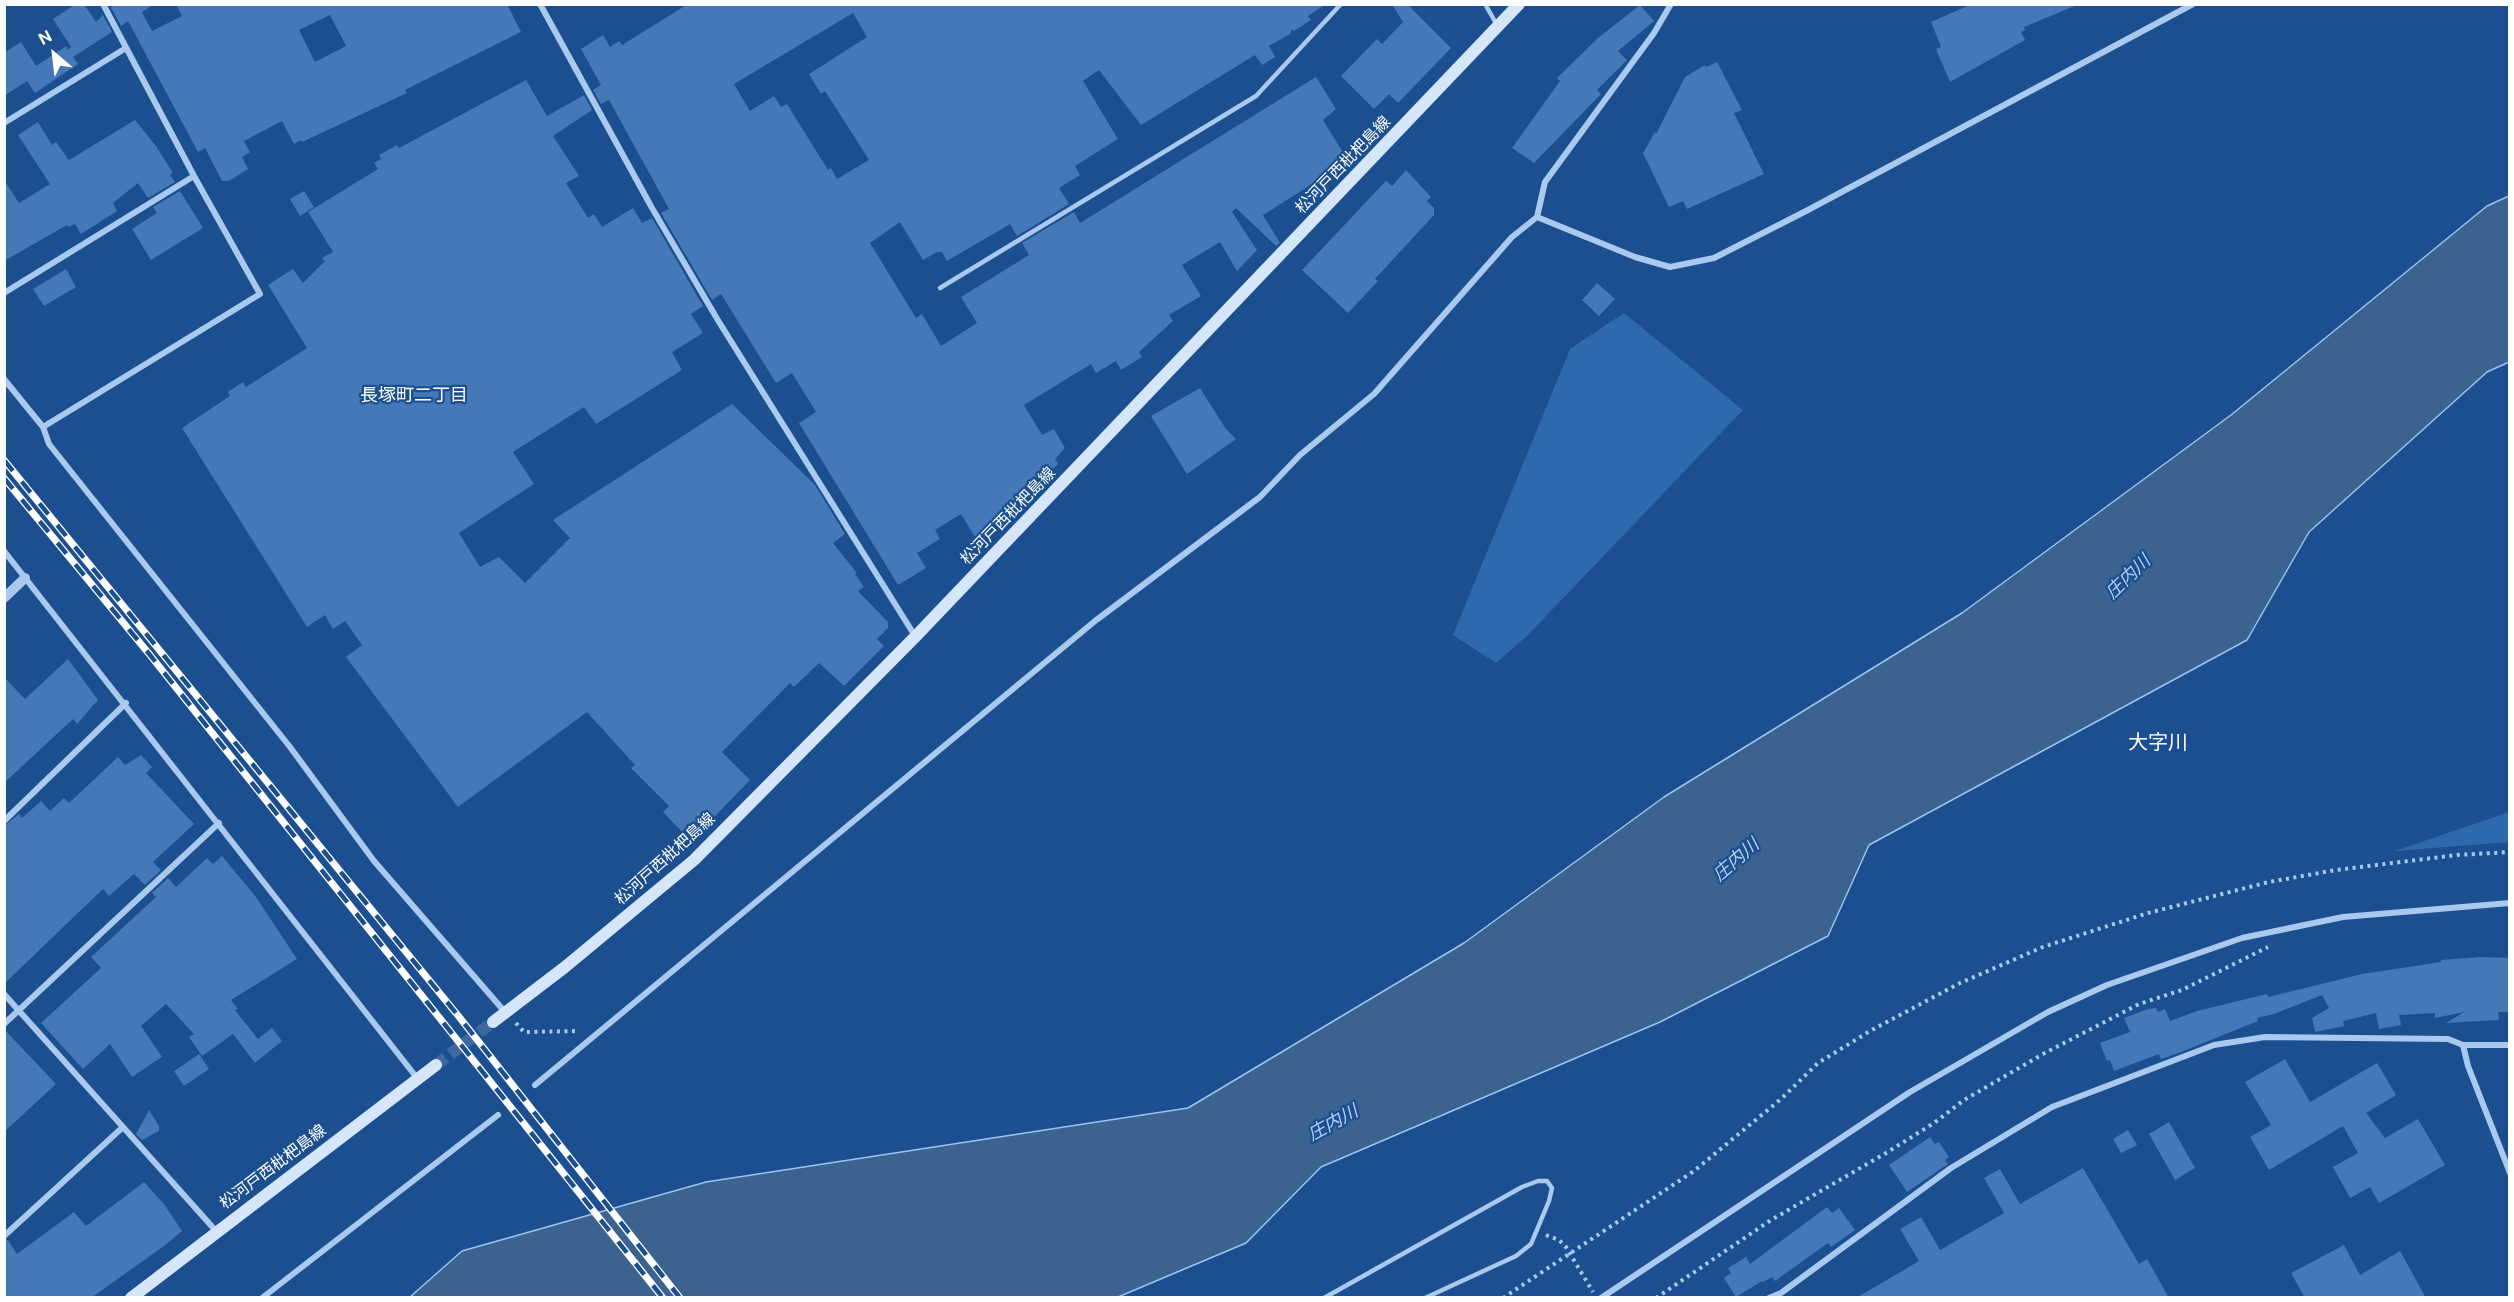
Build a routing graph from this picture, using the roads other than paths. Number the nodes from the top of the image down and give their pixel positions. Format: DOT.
graph roads {
  1 [pos="103,4"];
  2 [pos="540,4"];
  3 [pos="1341,4"];
  4 [pos="1485,4"];
  5 [pos="1519,4"];
  6 [pos="1671,4"];
  7 [pos="2193,4"];
  8 [pos="1498,27"];
  9 [pos="126,48"];
  10 [pos="4,123"];
  11 [pos="194,176"];
  12 [pos="1537,217"];
  13 [pos="940,288"];
  14 [pos="4,293"];
  15 [pos="4,379"];
  16 [pos="43,427"];
  17 [pos="4,551"];
  18 [pos="25,578"];
  19 [pos="4,598"];
  20 [pos="916,636"];
  21 [pos="126,703"];
  22 [pos="4,821"];
  23 [pos="219,823"];
  24 [pos="2510,903"];
  25 [pos="4,994"];
  26 [pos="19,1010"];
  27 [pos="506,1012"];
  28 [pos="493,1022"];
  29 [pos="4,1024"];
  30 [pos="2463,1045"];
  31 [pos="2510,1045"];
  32 [pos="436,1065"];
  33 [pos="417,1078"];
  34 [pos="535,1085"];
  35 [pos="498,1115"];
  36 [pos="123,1127"];
  37 [pos="2510,1173"];
  38 [pos="216,1231"];
  39 [pos="4,1236"];
  40 [pos="131,1298"];
  41 [pos="262,1298"];
  42 [pos="1324,1298"];
  43 [pos="1425,1298"];
  44 [pos="1599,1298"];
  45 [pos="1769,1298"];
  1 -- 9 [label="street"];
  2 -- 20 [label="street"];
  3 -- 13 [label="lane"];
  4 -- 8 [label="lane"];
  5 -- 8 [label="main road, 松河戸西枇杷島線"];
  6 -- 12 [label="street"];
  7 -- 12 [label="street"];
  8 -- 20 [label="main road, 松河戸西枇杷島線"];
  9 -- 10 [label="street"];
  9 -- 11 [label="street"];
  11 -- 14 [label="street"];
  11 -- 16 [label="street"];
  12 -- 34 [label="street"];
  15 -- 16 [label="street"];
  16 -- 27 [label="street"];
  17 -- 18 [label="street"];
  18 -- 19 [label="street"];
  18 -- 21 [label="street"];
  20 -- 27 [label="main road, 松河戸西枇杷島線"];
  21 -- 22 [label="street"];
  21 -- 23 [label="street"];
  23 -- 26 [label="street"];
  23 -- 33 [label="street"];
  24 -- 44 [label="street"];
  25 -- 26 [label="street"];
  26 -- 29 [label="street"];
  26 -- 36 [label="street"];
  27 -- 28 [label="main road, 松河戸西枇杷島線"];
  30 -- 31 [label="street"];
  30 -- 37 [label="street"];
  30 -- 45 [label="street"];
  32 -- 33 [label="main road, 松河戸西枇杷島線"];
  33 -- 38 [label="main road, 松河戸西枇杷島線"];
  35 -- 41 [label="street"];
  36 -- 38 [label="street"];
  36 -- 39 [label="street"];
  38 -- 40 [label="main road, 松河戸西枇杷島線"];
  42 -- 43 [label="lane"];
}
